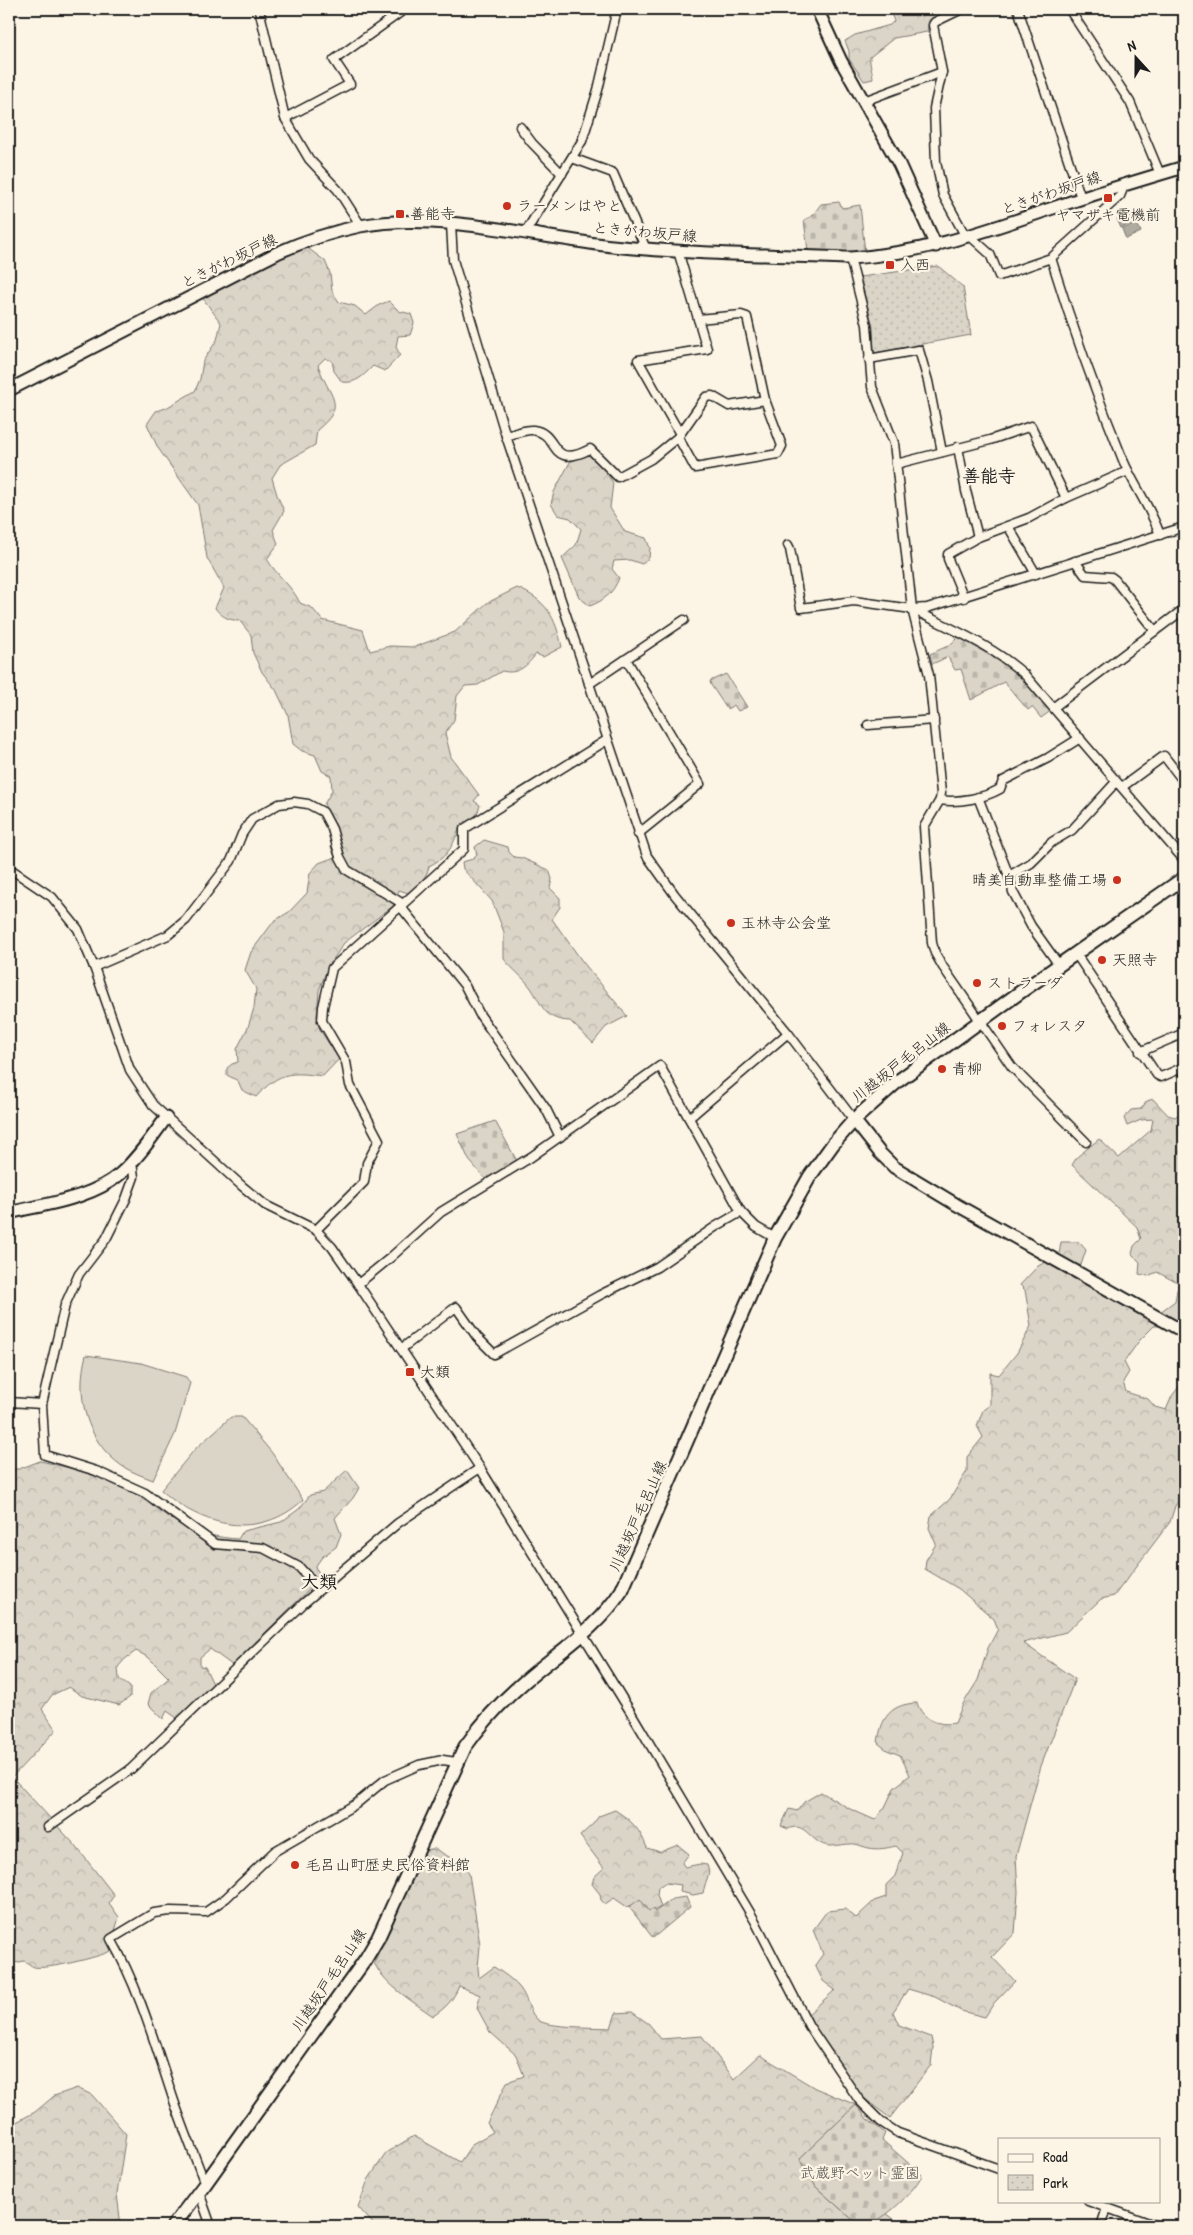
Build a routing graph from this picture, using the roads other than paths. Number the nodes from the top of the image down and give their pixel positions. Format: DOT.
graph roads {
  1 [pos="259,9"];
  2 [pos="405,9"];
  3 [pos="617,9"];
  4 [pos="816,9"];
  5 [pos="962,9"];
  6 [pos="1018,9"];
  7 [pos="1069,9"];
  8 [pos="942,72"];
  9 [pos="864,101"];
  10 [pos="285,118"];
  11 [pos="520,127"];
  12 [pos="572,158"];
  13 [pos="1184,167"];
  14 [pos="562,174"];
  15 [pos="1160,174"];
  16 [pos="1125,184"];
  17 [pos="1081,198"];
  18 [pos="451,224"];
  19 [pos="361,226"];
  20 [pos="525,233"];
  21 [pos="968,237"];
  22 [pos="936,246"];
  23 [pos="646,249"];
  24 [pos="678,251"];
  25 [pos="850,258"];
  26 [pos="1051,258"];
  27 [pos="698,319"];
  28 [pos="869,359"];
  29 [pos="9,390"];
  30 [pos="765,400"];
  31 [pos="506,436"];
  32 [pos="679,436"];
  33 [pos="958,447"];
  34 [pos="942,452"];
  35 [pos="896,464"];
  36 [pos="1128,471"];
  37 [pos="1066,498"];
  38 [pos="1008,526"];
  39 [pos="1184,527"];
  40 [pos="1160,535"];
  41 [pos="978,537"];
  42 [pos="788,546"];
  43 [pos="1075,561"];
  44 [pos="1036,574"];
  45 [pos="964,598"];
  46 [pos="1184,608"];
  47 [pos="912,609"];
  48 [pos="684,620"];
  49 [pos="1155,631"];
  50 [pos="626,659"];
  51 [pos="588,684"];
  52 [pos="1054,707"];
  53 [pos="934,720"];
  54 [pos="868,725"];
  55 [pos="1080,738"];
  56 [pos="607,740"];
  57 [pos="1184,782"];
  58 [pos="1119,785"];
  59 [pos="978,797"];
  60 [pos="940,800"];
  61 [pos="638,834"];
  62 [pos="1184,860"];
  63 [pos="9,868"];
  64 [pos="1009,876"];
  65 [pos="1184,878"];
  66 [pos="400,906"];
  67 [pos="1076,954"];
  68 [pos="1059,965"];
  69 [pos="94,967"];
  70 [pos="979,1022"];
  71 [pos="788,1033"];
  72 [pos="1184,1033"];
  73 [pos="1140,1052"];
  74 [pos="1184,1067"];
  75 [pos="166,1118"];
  76 [pos="689,1118"];
  77 [pos="854,1120"];
  78 [pos="560,1137"];
  79 [pos="1086,1142"];
  80 [pos="132,1162"];
  81 [pos="742,1212"];
  82 [pos="9,1213"];
  83 [pos="316,1230"];
  84 [pos="775,1238"];
  85 [pos="358,1284"];
  86 [pos="1184,1332"];
  87 [pos="401,1349"];
  88 [pos="9,1402"];
  89 [pos="42,1404"];
  90 [pos="480,1468"];
  91 [pos="319,1589"];
  92 [pos="583,1636"];
  93 [pos="456,1762"];
  94 [pos="48,1827"];
  95 [pos="998,2169"];
  96 [pos="202,2188"];
  97 [pos="1091,2202"];
  98 [pos="1107,2208"];
  99 [pos="173,2226"];
  100 [pos="211,2226"];
  101 [pos="1101,2226"];
  102 [pos="1157,2226"];
  1 -- 10 [label="street"];
  2 -- 10 [label="street"];
  3 -- 12 [label="street"];
  4 -- 9 [label="main road"];
  5 -- 8 [label="street"];
  6 -- 17 [label="street"];
  7 -- 15 [label="street"];
  8 -- 9 [label="street"];
  8 -- 21 [label="street"];
  9 -- 22 [label="main road"];
  10 -- 19 [label="street"];
  11 -- 14 [label="street"];
  12 -- 14 [label="street"];
  12 -- 23 [label="street"];
  13 -- 15 [label="main road, ときがわ坂戸線"];
  14 -- 20 [label="street"];
  15 -- 16 [label="main road, ときがわ坂戸線"];
  16 -- 17 [label="main road, ときがわ坂戸線"];
  16 -- 26 [label="street"];
  17 -- 21 [label="main road, ときがわ坂戸線"];
  18 -- 19 [label="main road, ときがわ坂戸線"];
  18 -- 20 [label="main road, ときがわ坂戸線"];
  18 -- 31 [label="street"];
  19 -- 29 [label="main road, ときがわ坂戸線"];
  20 -- 23 [label="main road, ときがわ坂戸線"];
  21 -- 22 [label="main road, ときがわ坂戸線"];
  21 -- 26 [label="street"];
  22 -- 25 [label="main road, ときがわ坂戸線"];
  23 -- 24 [label="main road, ときがわ坂戸線"];
  24 -- 25 [label="main road, ときがわ坂戸線"];
  24 -- 27 [label="street"];
  25 -- 28 [label="street"];
  26 -- 36 [label="street"];
  27 -- 30 [label="street"];
  27 -- 32 [label="street"];
  28 -- 34 [label="street"];
  28 -- 35 [label="street"];
  30 -- 32 [label="street"];
  30 -- 32 [label="street"];
  31 -- 32 [label="street"];
  31 -- 51 [label="street"];
  33 -- 34 [label="street"];
  33 -- 37 [label="street"];
  33 -- 41 [label="street"];
  34 -- 35 [label="street"];
  35 -- 47 [label="street"];
  36 -- 37 [label="street"];
  36 -- 40 [label="street"];
  37 -- 38 [label="street"];
  38 -- 41 [label="street"];
  38 -- 44 [label="street"];
  39 -- 40 [label="street"];
  40 -- 43 [label="street"];
  41 -- 45 [label="street"];
  42 -- 47 [label="street"];
  43 -- 44 [label="street"];
  43 -- 49 [label="street"];
  44 -- 45 [label="street"];
  45 -- 47 [label="street"];
  46 -- 49 [label="street"];
  47 -- 52 [label="street"];
  47 -- 53 [label="street"];
  48 -- 50 [label="street"];
  49 -- 52 [label="street"];
  50 -- 51 [label="street"];
  50 -- 61 [label="street"];
  51 -- 56 [label="street"];
  52 -- 55 [label="street"];
  53 -- 54 [label="street"];
  53 -- 60 [label="street"];
  55 -- 58 [label="street"];
  55 -- 59 [label="street"];
  56 -- 61 [label="street"];
  56 -- 66 [label="street"];
  57 -- 58 [label="street"];
  58 -- 62 [label="street"];
  58 -- 64 [label="street"];
  59 -- 60 [label="street"];
  59 -- 64 [label="street"];
  60 -- 70 [label="street"];
  61 -- 71 [label="street"];
  63 -- 69 [label="street"];
  64 -- 68 [label="street"];
  65 -- 67 [label="main road, 川越坂戸毛呂山線"];
  66 -- 69 [label="street"];
  66 -- 78 [label="street"];
  66 -- 83 [label="street"];
  67 -- 68 [label="main road, 川越坂戸毛呂山線"];
  67 -- 73 [label="street"];
  68 -- 70 [label="main road, 川越坂戸毛呂山線"];
  69 -- 75 [label="street"];
  70 -- 77 [label="main road, 川越坂戸毛呂山線"];
  70 -- 79 [label="street"];
  71 -- 76 [label="street"];
  71 -- 77 [label="street"];
  72 -- 73 [label="street"];
  73 -- 74 [label="street"];
  75 -- 80 [label="main road"];
  75 -- 83 [label="street"];
  76 -- 78 [label="street"];
  76 -- 81 [label="street"];
  77 -- 84 [label="main road, 川越坂戸毛呂山線"];
  77 -- 86 [label="main road"];
  78 -- 85 [label="street"];
  80 -- 82 [label="main road"];
  80 -- 89 [label="street"];
  81 -- 84 [label="street"];
  81 -- 87 [label="street"];
  83 -- 85 [label="street"];
  84 -- 92 [label="main road, 川越坂戸毛呂山線"];
  85 -- 87 [label="street"];
  87 -- 90 [label="street"];
  88 -- 89 [label="street"];
  89 -- 91 [label="street"];
  90 -- 91 [label="street"];
  90 -- 92 [label="street"];
  91 -- 94 [label="street"];
  92 -- 93 [label="main road, 川越坂戸毛呂山線"];
  92 -- 95 [label="street"];
  93 -- 96 [label="main road, 川越坂戸毛呂山線"];
  93 -- 96 [label="street"];
  96 -- 99 [label="main road, 川越坂戸毛呂山線"];
  96 -- 100 [label="street"];
  97 -- 98 [label="street"];
  98 -- 101 [label="street"];
  98 -- 102 [label="street"];
}
